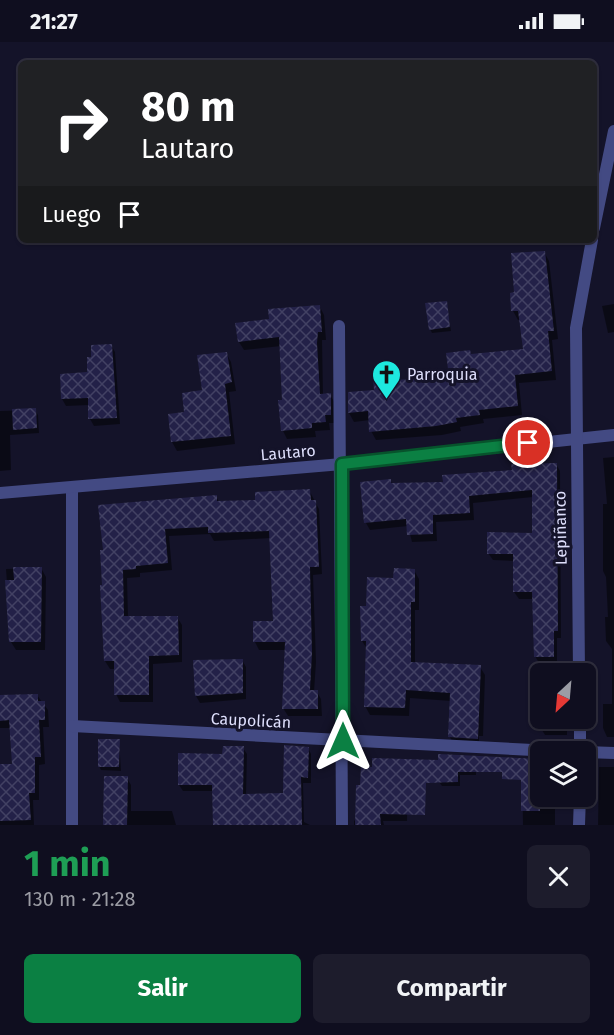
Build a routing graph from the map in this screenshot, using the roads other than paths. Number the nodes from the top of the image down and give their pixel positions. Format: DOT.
graph roads {
  1 [pos="614,131"];
  2 [pos="597,213"];
  3 [pos="590,243"];
  4 [pos="339,326"];
  5 [pos="614,435"];
  6 [pos="575,438"];
  7 [pos="342,464"];
  8 [pos="72,489"];
  9 [pos="0,493"];
  10 [pos="579,663"];
  11 [pos="72,726"];
  12 [pos="343,741"];
  13 [pos="530,750"];
  14 [pos="596,752"];
  15 [pos="614,753"];
  16 [pos="580,807"];
  17 [pos="72,825"];
  18 [pos="342,825"];
  19 [pos="579,825"];
  1 -- 2 [label="street"];
  3 -- 6 [label="street, Lepiñanco"];
  4 -- 7 [label="street"];
  5 -- 6 [label="street, Lautaro"];
  6 -- 7 [label="street, Lautaro"];
  6 -- 10 [label="street, Lepiñanco"];
  7 -- 8 [label="street, Lautaro"];
  7 -- 12 [label="street"];
  8 -- 9 [label="street, Lautaro"];
  8 -- 11 [label="street"];
  11 -- 12 [label="street, Caupolicán"];
  11 -- 17 [label="street"];
  12 -- 13 [label="street, Caupolicán"];
  12 -- 18 [label="street"];
  14 -- 15 [label="street"];
  16 -- 19 [label="street"];
}
